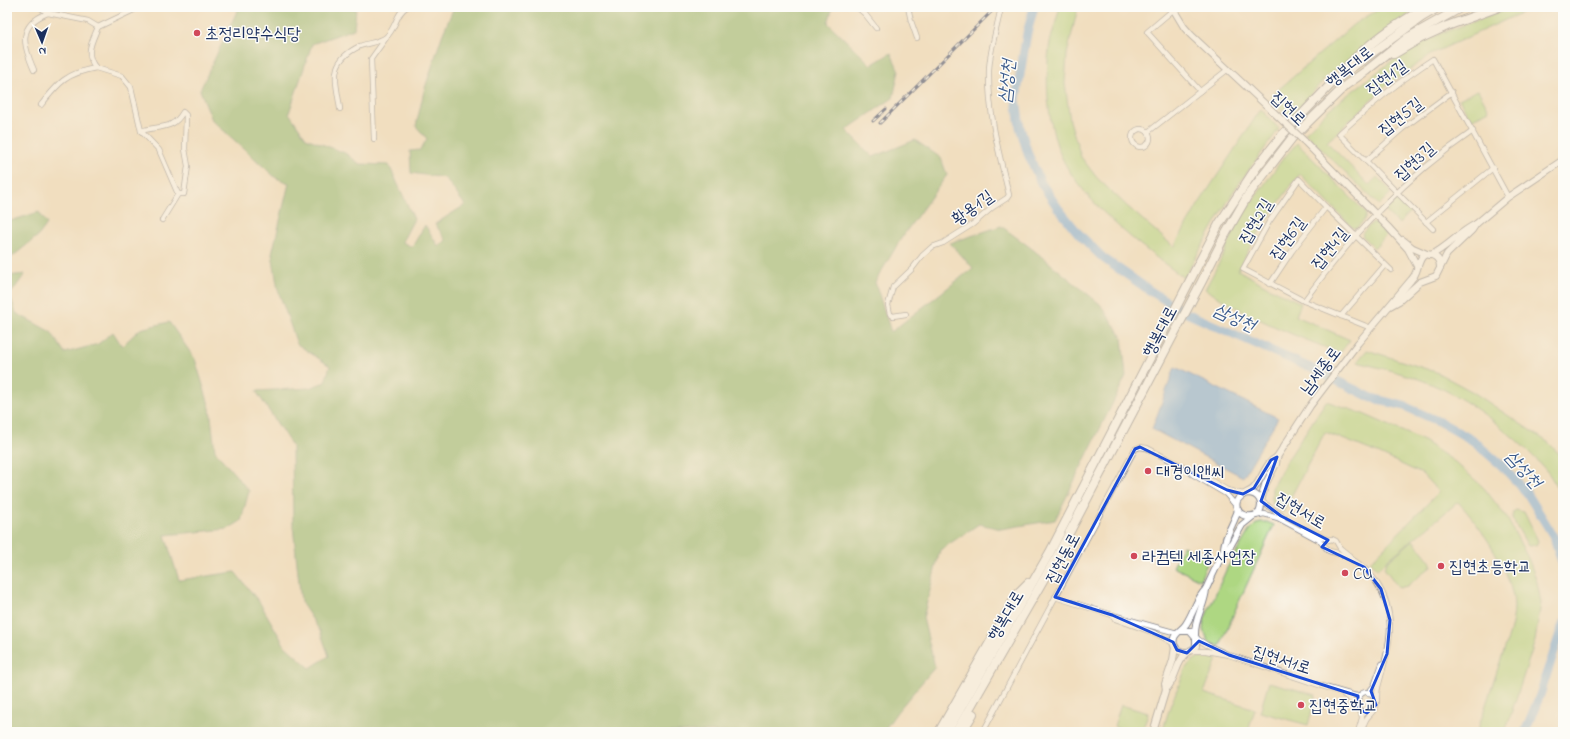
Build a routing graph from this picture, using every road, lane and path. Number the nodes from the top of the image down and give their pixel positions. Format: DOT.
graph roads {
  1 [pos="140,7"];
  2 [pos="407,7"];
  3 [pos="857,7"];
  4 [pos="908,7"];
  5 [pos="1002,7"];
  6 [pos="1426,7"];
  7 [pos="1439,7"];
  8 [pos="1462,7"];
  9 [pos="1499,7"];
  10 [pos="41,8"];
  11 [pos="1173,8"];
  12 [pos="48,13"];
  13 [pos="98,27"];
  14 [pos="876,28"];
  15 [pos="386,38"];
  16 [pos="917,38"];
  17 [pos="96,68"];
  18 [pos="34,70"];
  19 [pos="1227,70"];
  20 [pos="1366,71"];
  21 [pos="1336,79"];
  22 [pos="1200,91"];
  23 [pos="1452,92"];
  24 [pos="41,104"];
  25 [pos="340,108"];
  26 [pos="1473,130"];
  27 [pos="141,131"];
  28 [pos="1148,132"];
  29 [pos="374,139"];
  30 [pos="1563,160"];
  31 [pos="1366,161"];
  32 [pos="1493,168"];
  33 [pos="1397,193"];
  34 [pos="178,194"];
  35 [pos="1508,197"];
  36 [pos="1326,207"];
  37 [pos="1375,214"];
  38 [pos="162,220"];
  39 [pos="1426,222"];
  40 [pos="1476,224"];
  41 [pos="1388,227"];
  42 [pos="1432,230"];
  43 [pos="1355,236"];
  44 [pos="1430,255"];
  45 [pos="1385,266"];
  46 [pos="1440,267"];
  47 [pos="1417,268"];
  48 [pos="1391,270"];
  49 [pos="1428,278"];
  50 [pos="1270,284"];
  51 [pos="1304,301"];
  52 [pos="1390,306"];
  53 [pos="906,314"];
  54 [pos="1341,316"];
  55 [pos="1371,328"];
  56 [pos="1277,456"];
  57 [pos="1189,470"];
  58 [pos="1245,494"];
  59 [pos="1261,501"];
  60 [pos="1237,509"];
  61 [pos="1253,517"];
  62 [pos="1328,540"];
  63 [pos="1325,546"];
  64 [pos="1338,546"];
  65 [pos="1224,550"];
  66 [pos="1334,551"];
  67 [pos="1354,561"];
  68 [pos="1034,577"];
  69 [pos="1042,580"];
  70 [pos="1206,589"];
  71 [pos="1055,597"];
  72 [pos="1112,615"];
  73 [pos="1179,632"];
  74 [pos="1195,636"];
  75 [pos="1174,645"];
  76 [pos="1189,652"];
  77 [pos="1387,654"];
  78 [pos="1229,655"];
  79 [pos="1328,688"];
  80 [pos="1166,689"];
  81 [pos="1368,693"];
  82 [pos="1360,695"];
  83 [pos="1376,699"];
  84 [pos="1357,704"];
  85 [pos="1361,711"];
  86 [pos="1373,711"];
  87 [pos="939,732"];
  88 [pos="947,732"];
  89 [pos="956,732"];
  90 [pos="962,732"];
  91 [pos="983,732"];
  92 [pos="1153,732"];
  93 [pos="1358,732"];
  94 [pos="1362,732"];
  1 -- 13 [label="street"];
  2 -- 15 [label="street"];
  3 -- 14 [label="street"];
  4 -- 16 [label="street"];
  5 -- 53 [label="street, 황용1길"];
  6 -- 21 [label="highway"];
  7 -- 21 [label="highway, 행복대로"];
  8 -- 20 [label="highway, 행복대로"];
  9 -- 20 [label="highway"];
  10 -- 12 [label="street"];
  11 -- 19 [label="street, 집현로"];
  11 -- 22 [label="street"];
  12 -- 13 [label="street"];
  12 -- 18 [label="street"];
  13 -- 17 [label="street"];
  15 -- 25 [label="street"];
  15 -- 29 [label="street"];
  17 -- 24 [label="street"];
  17 -- 27 [label="street"];
  19 -- 22 [label="street"];
  19 -- 37 [label="street, 집현로, bridge"];
  20 -- 69 [label="highway, 행복대로"];
  21 -- 68 [label="highway, 행복대로"];
  22 -- 28 [label="street"];
  23 -- 26 [label="street, 집현1길"];
  23 -- 31 [label="street, 집현5길"];
  23 -- 31 [label="street, 집현1길"];
  26 -- 32 [label="street, 집현1길"];
  26 -- 33 [label="street, 집현3길"];
  27 -- 34 [label="street"];
  27 -- 34 [label="street"];
  28 -- 28 [label="street"];
  30 -- 35 [label="street"];
  31 -- 33 [label="street, 집현1길"];
  32 -- 35 [label="street, 집현1길"];
  32 -- 39 [label="street"];
  33 -- 37 [label="street, 집현3길"];
  33 -- 39 [label="street, 집현1길"];
  34 -- 38 [label="street"];
  35 -- 40 [label="street"];
  36 -- 43 [label="street, 집현2길"];
  36 -- 50 [label="street, 집현6길"];
  36 -- 50 [label="street, 집현2길"];
  37 -- 41 [label="street, 집현로"];
  37 -- 43 [label="street, 집현4길"];
  39 -- 42 [label="street, 집현1길"];
  40 -- 44 [label="street"];
  40 -- 46 [label="street"];
  41 -- 44 [label="street, 집현로"];
  41 -- 47 [label="street, 집현로"];
  43 -- 45 [label="street, 집현2길"];
  43 -- 51 [label="street, 집현4길"];
  44 -- 46 [label="street"];
  44 -- 47 [label="street"];
  45 -- 48 [label="street, 집현2길"];
  45 -- 54 [label="street"];
  46 -- 49 [label="street"];
  47 -- 49 [label="street"];
  47 -- 52 [label="street, 남세종로"];
  49 -- 52 [label="street, 남세종로"];
  50 -- 51 [label="street, 집현2길"];
  51 -- 54 [label="street, 집현2길"];
  52 -- 55 [label="street, 남세종로"];
  54 -- 55 [label="street, 집현2길"];
  55 -- 56 [label="street, 남세종로"];
  56 -- 58 [label="street, 남세종로"];
  56 -- 59 [label="street, 남세종로"];
  57 -- 58 [label="street, 집현동로"];
  57 -- 60 [label="street, 집현동로"];
  57 -- 71 [label="street, 집현동로"];
  58 -- 59 [label="street"];
  58 -- 60 [label="street"];
  59 -- 61 [label="street"];
  59 -- 62 [label="street, 집현서로"];
  60 -- 61 [label="street"];
  60 -- 65 [label="street"];
  61 -- 63 [label="street, 집현서로"];
  61 -- 65 [label="street"];
  62 -- 63 [label="street"];
  62 -- 64 [label="street"];
  63 -- 66 [label="street"];
  64 -- 66 [label="street"];
  64 -- 67 [label="street, 집현서로"];
  65 -- 70 [label="street"];
  66 -- 67 [label="street, 집현서로"];
  67 -- 77 [label="street, 집현서로"];
  68 -- 87 [label="highway"];
  68 -- 88 [label="highway, 행복대로"];
  69 -- 89 [label="highway, 행복대로"];
  69 -- 90 [label="highway"];
  70 -- 73 [label="street"];
  70 -- 74 [label="street"];
  71 -- 72 [label="street"];
  71 -- 91 [label="street, 집현동로"];
  72 -- 73 [label="street"];
  72 -- 75 [label="street"];
  73 -- 74 [label="street"];
  73 -- 75 [label="street"];
  74 -- 76 [label="street"];
  74 -- 78 [label="street, 집현서1로"];
  75 -- 76 [label="street"];
  75 -- 80 [label="street"];
  76 -- 78 [label="street, 집현서1로"];
  76 -- 80 [label="street"];
  77 -- 81 [label="street, 집현서로"];
  77 -- 83 [label="street, 집현서로"];
  78 -- 79 [label="street, 집현서1로"];
  79 -- 82 [label="street, 집현서1로"];
  79 -- 84 [label="street, 집현서1로"];
  80 -- 92 [label="street"];
  81 -- 82 [label="street"];
  81 -- 83 [label="street"];
  82 -- 84 [label="street"];
  83 -- 86 [label="street"];
  84 -- 85 [label="street"];
  85 -- 86 [label="street"];
  85 -- 93 [label="street"];
  86 -- 94 [label="street"];
}
